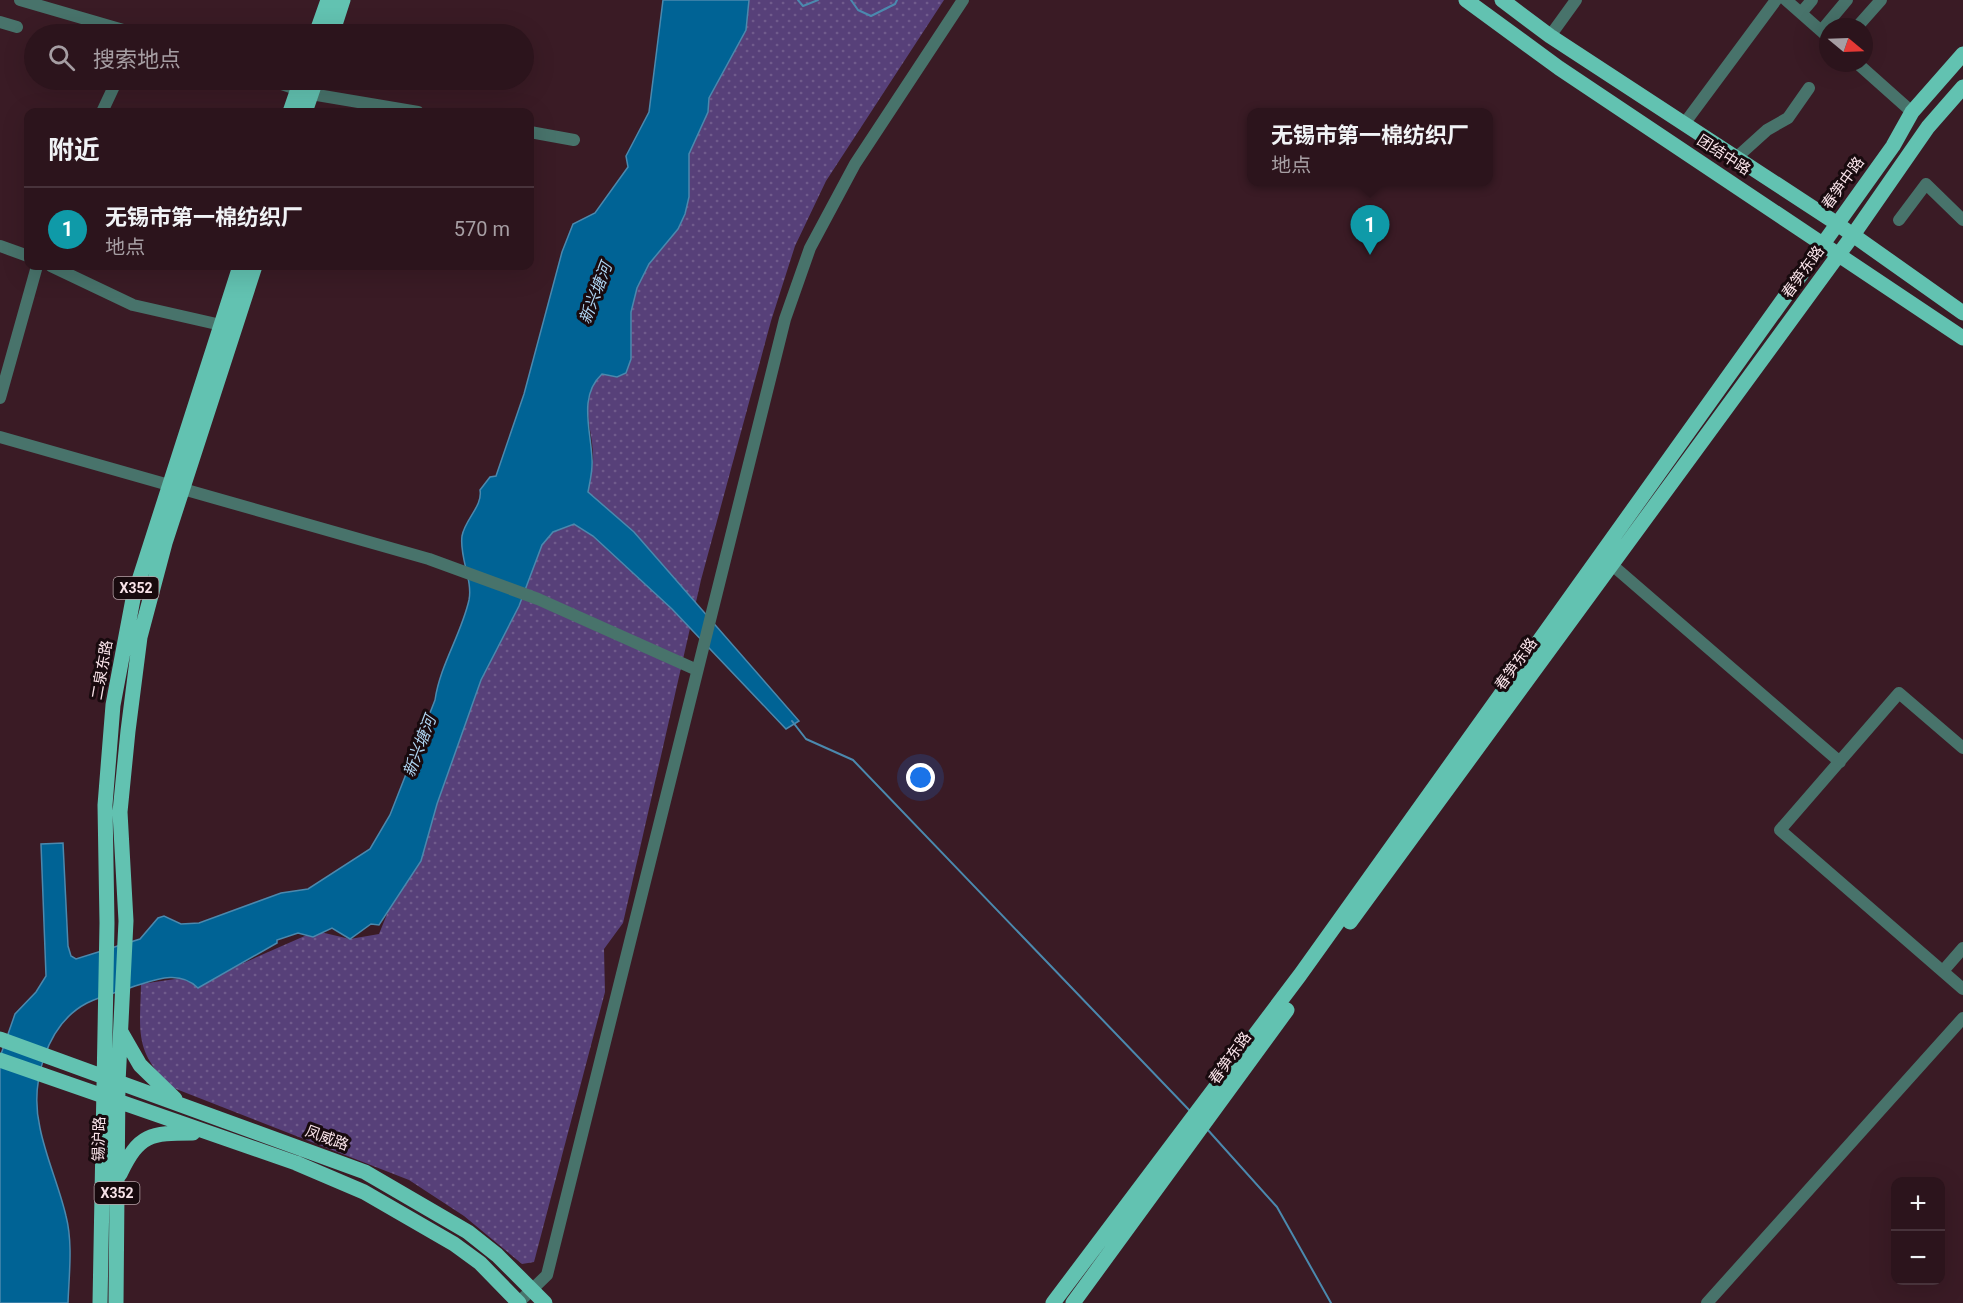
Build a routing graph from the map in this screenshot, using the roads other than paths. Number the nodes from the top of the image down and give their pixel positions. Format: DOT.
graph roads {
  1 [pos="20,0"];
  2 [pos="328,0"];
  3 [pos="343,0"];
  4 [pos="963,0"];
  5 [pos="1466,0"];
  6 [pos="1502,0"];
  7 [pos="1576,0"];
  8 [pos="1776,0"];
  9 [pos="1786,0"];
  10 [pos="1812,0"];
  11 [pos="1847,0"];
  12 [pos="1881,0"];
  13 [pos="1801,13"];
  14 [pos="1835,18"];
  15 [pos="1865,18"];
  16 [pos="0,22"];
  17 [pos="102,24"];
  18 [pos="320,24"];
  19 [pos="335,24"];
  20 [pos="17,27"];
  21 [pos="1819,29"];
  22 [pos="1550,36"];
  23 [pos="1963,54"];
  24 [pos="1867,72"];
  25 [pos="1963,87"];
  26 [pos="1809,88"];
  27 [pos="112,90"];
  28 [pos="303,90"];
  29 [pos="306,90"];
  30 [pos="327,90"];
  31 [pos="104,108"];
  32 [pos="292,108"];
  33 [pos="305,108"];
  34 [pos="401,108"];
  35 [pos="1912,112"];
  36 [pos="1684,124"];
  37 [pos="534,133"];
  38 [pos="574,140"];
  39 [pos="1736,158"];
  40 [pos="1899,220"];
  41 [pos="1963,220"];
  42 [pos="1836,222"];
  43 [pos="1854,235"];
  44 [pos="1823,242"];
  45 [pos="0,246"];
  46 [pos="1839,253"];
  47 [pos="24,255"];
  48 [pos="36,270"];
  49 [pos="60,270"];
  50 [pos="239,270"];
  51 [pos="254,270"];
  52 [pos="1963,313"];
  53 [pos="220,325"];
  54 [pos="1963,338"];
  55 [pos="0,398"];
  56 [pos="0,437"];
  57 [pos="175,487"];
  58 [pos="1611,564"];
  59 [pos="697,670"];
  60 [pos="1963,748"];
  61 [pos="1840,762"];
  62 [pos="1963,948"];
  63 [pos="1943,971"];
  64 [pos="1963,989"];
  65 [pos="1963,1018"];
  66 [pos="121,1032"];
  67 [pos="0,1039"];
  68 [pos="0,1060"];
  69 [pos="102,1078"];
  70 [pos="118,1083"];
  71 [pos="103,1097"];
  72 [pos="118,1103"];
  73 [pos="185,1106"];
  74 [pos="1205,1113"];
  75 [pos="208,1134"];
  76 [pos="1187,1135"];
  77 [pos="117,1179"];
  78 [pos="532,1288"];
  79 [pos="100,1303"];
  80 [pos="116,1303"];
  81 [pos="519,1303"];
  82 [pos="545,1303"];
  83 [pos="1053,1303"];
  84 [pos="1073,1303"];
  85 [pos="1707,1303"];
  1 -- 17 [label="street"];
  2 -- 18 [label="main road"];
  3 -- 19 [label="main road"];
  4 -- 59 [label="street"];
  5 -- 44 [label="main road, 团结中路"];
  6 -- 22 [label="main road, 团结中路"];
  7 -- 22 [label="street"];
  8 -- 36 [label="street"];
  9 -- 13 [label="street"];
  10 -- 13 [label="street"];
  11 -- 14 [label="street"];
  12 -- 15 [label="street"];
  13 -- 21 [label="street"];
  16 -- 20 [label="street"];
  22 -- 36 [label="main road, 团结中路"];
  23 -- 35 [label="main road"];
  24 -- 35 [label="street"];
  25 -- 43 [label="main road"];
  26 -- 39 [label="street"];
  27 -- 31 [label="street"];
  28 -- 32 [label="main road"];
  29 -- 33 [label="main road"];
  30 -- 34 [label="street"];
  35 -- 42 [label="main road, 春笋中路"];
  36 -- 39 [label="main road, 团结中路"];
  37 -- 38 [label="street"];
  39 -- 42 [label="main road, 团结中路"];
  40 -- 41 [label="street"];
  42 -- 43 [label="main road, 团结中路"];
  42 -- 44 [label="main road, 春笋中路"];
  43 -- 46 [label="main road, 春笋东路"];
  43 -- 52 [label="main road, 团结中路"];
  44 -- 46 [label="main road, 团结中路"];
  44 -- 74 [label="main road, 春笋东路"];
  45 -- 47 [label="street"];
  46 -- 54 [label="main road, 团结中路"];
  46 -- 58 [label="main road, 春笋东路"];
  48 -- 55 [label="street"];
  49 -- 53 [label="street"];
  50 -- 53 [label="main road, 二泉东路 / X352"];
  51 -- 57 [label="main road, 二泉东路 / X352"];
  53 -- 57 [label="main road, 二泉东路 / X352"];
  56 -- 57 [label="street"];
  57 -- 59 [label="street"];
  57 -- 66 [label="main road, 二泉东路 / X352"];
  57 -- 69 [label="main road, 二泉东路 / X352"];
  58 -- 61 [label="street"];
  58 -- 74 [label="main road, 春笋东路"];
  59 -- 78 [label="street"];
  60 -- 61 [label="street"];
  61 -- 63 [label="street"];
  62 -- 63 [label="street"];
  63 -- 64 [label="street"];
  65 -- 85 [label="street"];
  66 -- 70 [label="main road, 二泉东路 / X352"];
  66 -- 73 [label="main road"];
  67 -- 69 [label="main road, 凤威路"];
  68 -- 71 [label="main road"];
  69 -- 70 [label="main road, 凤威路"];
  69 -- 71 [label="main road, 二泉东路 / X352"];
  70 -- 72 [label="main road, 锡沪路 / X352"];
  70 -- 73 [label="main road, 凤威路"];
  71 -- 72 [label="main road"];
  71 -- 79 [label="main road, 锡沪路 / X352"];
  72 -- 75 [label="main road"];
  72 -- 77 [label="main road, 锡沪路 / X352"];
  73 -- 78 [label="main road, 凤威路"];
  74 -- 76 [label="main road"];
  75 -- 77 [label="main road"];
  75 -- 81 [label="main road"];
  76 -- 83 [label="main road"];
  76 -- 84 [label="main road"];
  77 -- 80 [label="main road, 锡沪路 / X352"];
  78 -- 81 [label="street"];
  78 -- 82 [label="main road, 凤威路"];
}
